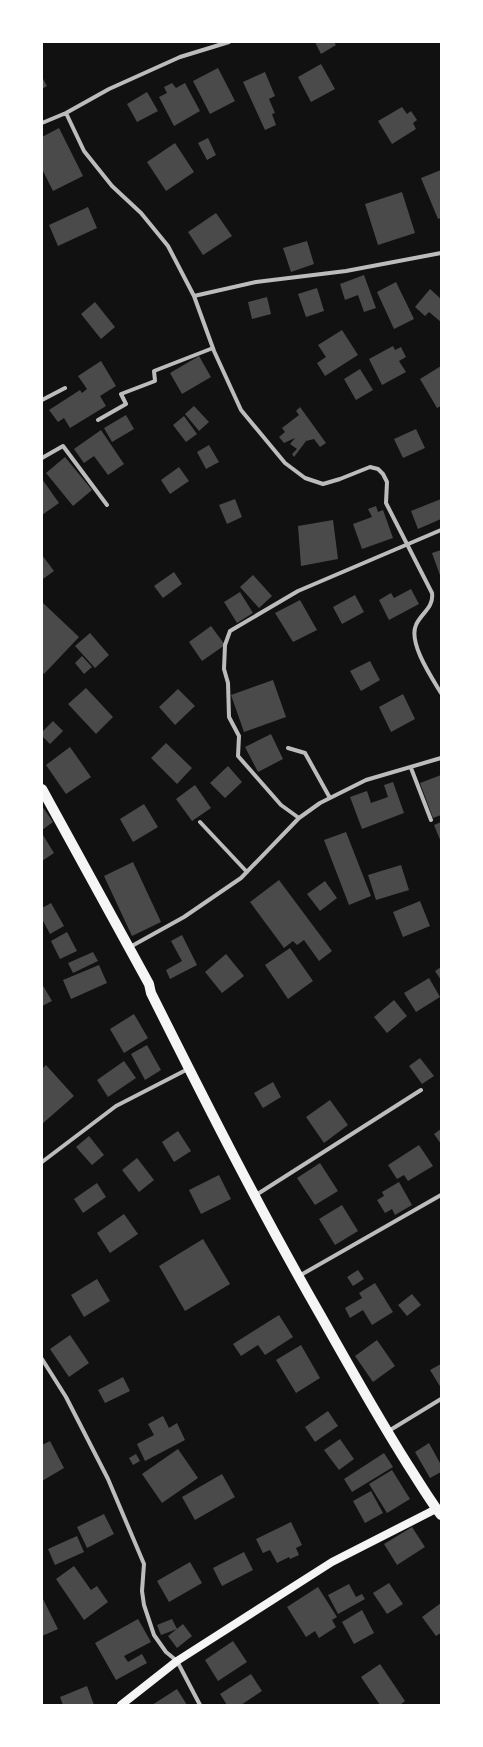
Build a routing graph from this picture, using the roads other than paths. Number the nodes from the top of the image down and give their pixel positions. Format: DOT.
graph roads {
  1 [pos="230,42"];
  2 [pos="66,113"];
  3 [pos="42,124"];
  4 [pos="441,253"];
  5 [pos="194,296"];
  6 [pos="213,348"];
  7 [pos="65,388"];
  8 [pos="42,400"];
  9 [pos="98,420"];
  10 [pos="42,458"];
  11 [pos="107,504"];
  12 [pos="441,530"];
  13 [pos="406,543"];
  14 [pos="441,693"];
  15 [pos="288,748"];
  16 [pos="441,758"];
  17 [pos="411,768"];
  18 [pos="42,789"];
  19 [pos="330,798"];
  20 [pos="299,818"];
  21 [pos="431,820"];
  22 [pos="200,822"];
  23 [pos="247,872"];
  24 [pos="128,948"];
  25 [pos="188,1069"];
  26 [pos="421,1090"];
  27 [pos="42,1162"];
  28 [pos="254,1196"];
  29 [pos="441,1196"];
  30 [pos="297,1277"];
  31 [pos="42,1359"];
  32 [pos="441,1399"];
  33 [pos="387,1432"];
  34 [pos="439,1512"];
  35 [pos="177,1661"];
  36 [pos="121,1705"];
  37 [pos="200,1705"];
  1 -- 2 [label="street"];
  2 -- 3 [label="street"];
  2 -- 5 [label="street"];
  4 -- 5 [label="street"];
  5 -- 6 [label="street"];
  6 -- 9 [label="street"];
  6 -- 13 [label="street"];
  7 -- 8 [label="street"];
  10 -- 11 [label="street"];
  12 -- 13 [label="street"];
  13 -- 14 [label="street"];
  13 -- 20 [label="street"];
  15 -- 19 [label="street"];
  16 -- 17 [label="street"];
  17 -- 19 [label="street"];
  17 -- 21 [label="street"];
  18 -- 24 [label="main road"];
  19 -- 20 [label="street"];
  20 -- 23 [label="street"];
  22 -- 23 [label="street"];
  23 -- 24 [label="street"];
  24 -- 25 [label="main road"];
  25 -- 27 [label="street"];
  25 -- 28 [label="main road"];
  26 -- 28 [label="street"];
  28 -- 30 [label="main road"];
  29 -- 30 [label="street"];
  30 -- 33 [label="main road"];
  31 -- 35 [label="street"];
  32 -- 33 [label="street"];
  33 -- 34 [label="main road"];
  34 -- 35 [label="main road"];
  35 -- 36 [label="main road"];
  35 -- 37 [label="street"];
}
